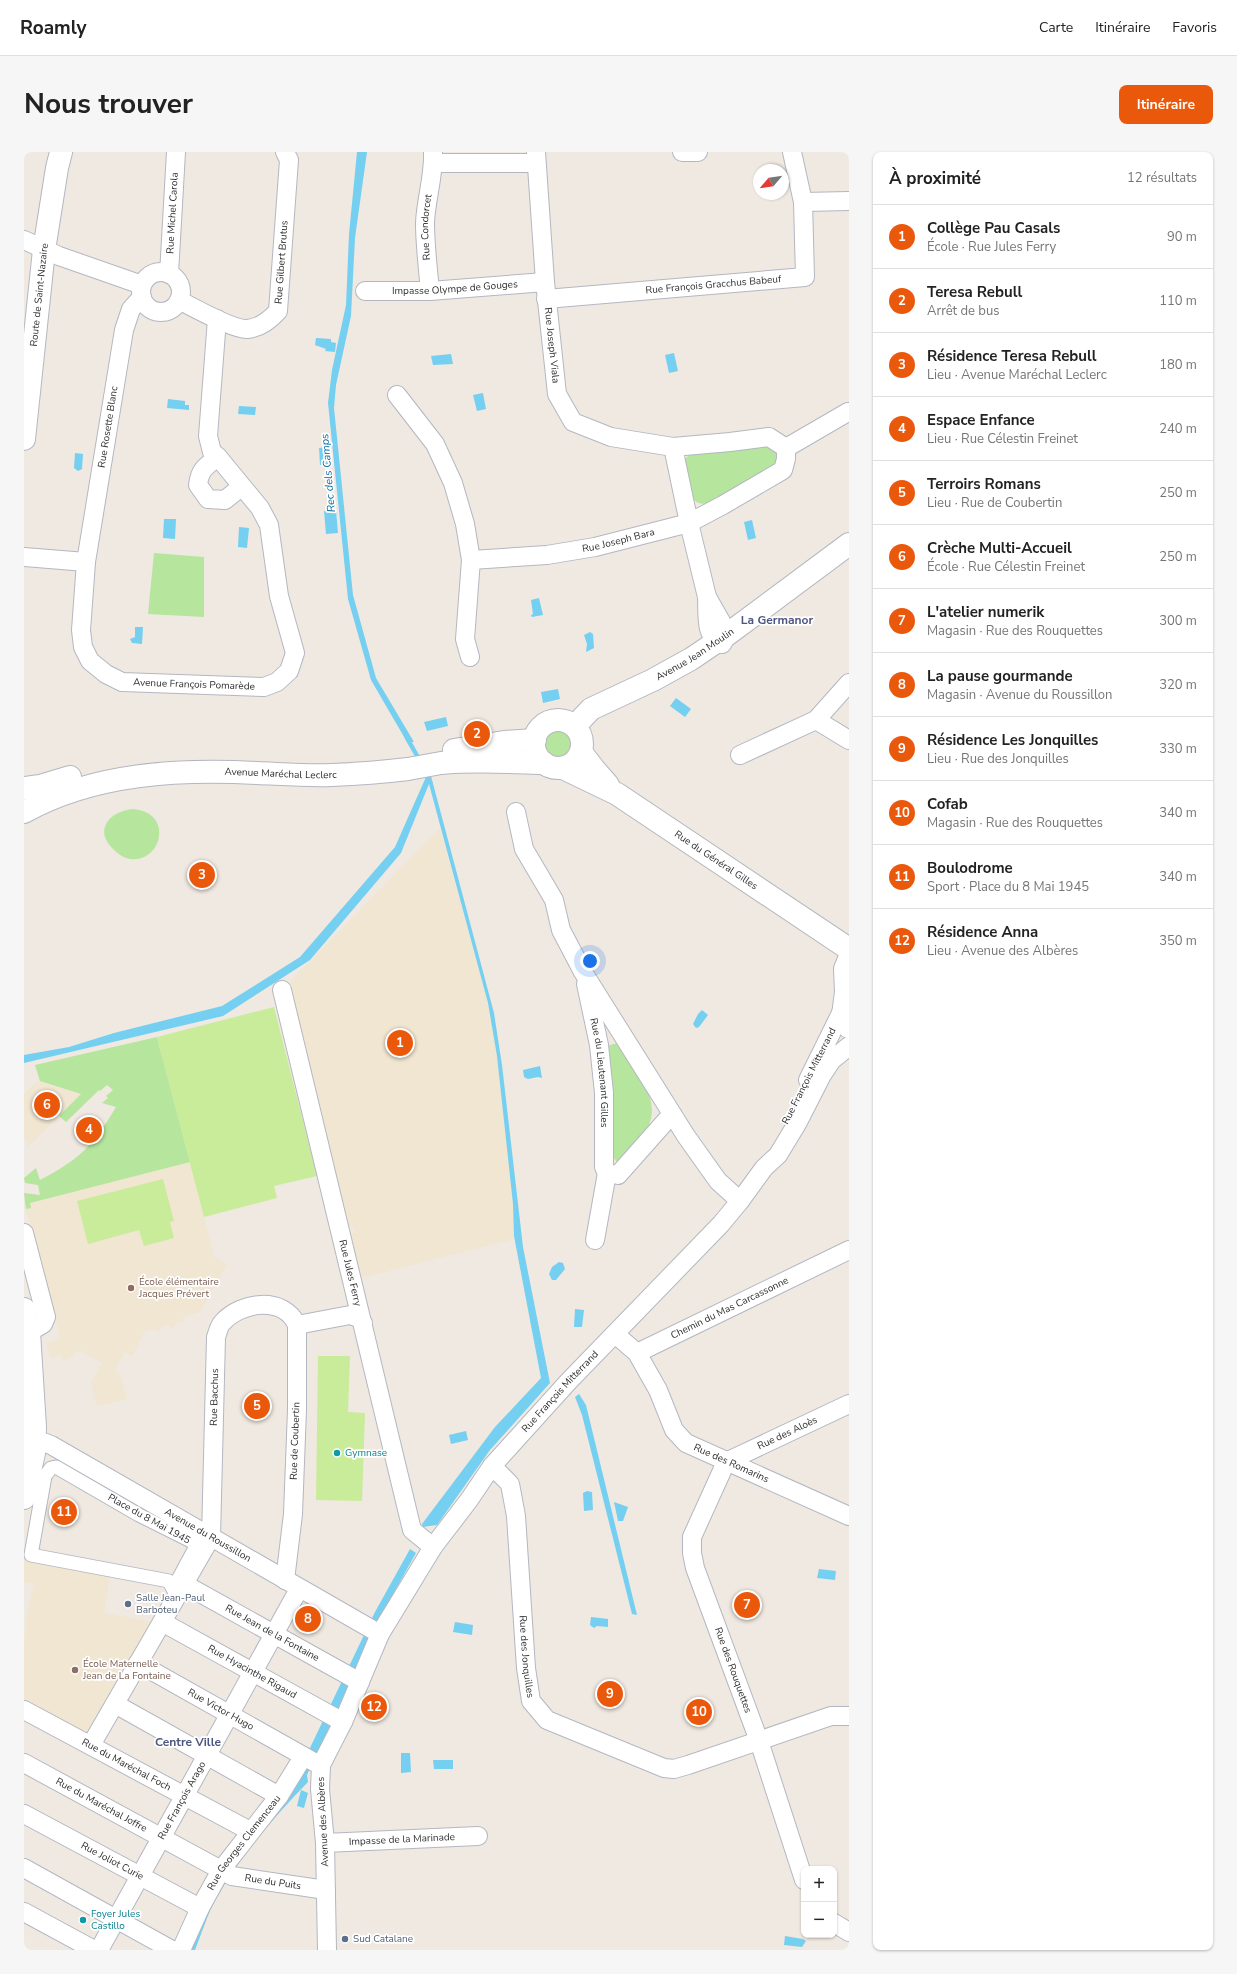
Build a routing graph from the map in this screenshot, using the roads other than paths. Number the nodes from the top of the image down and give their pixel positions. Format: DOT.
graph roads {
  1 [pos="54,152"];
  2 [pos="61,152"];
  3 [pos="176,152"];
  4 [pos="285,152"];
  5 [pos="682,152"];
  6 [pos="698,152"];
  7 [pos="792,152"];
  8 [pos="433,158"];
  9 [pos="536,158"];
  10 [pos="849,201"];
  11 [pos="803,202"];
  12 [pos="542,233"];
  13 [pos="33,245"];
  14 [pos="170,274"];
  15 [pos="546,290"];
  16 [pos="142,291"];
  17 [pos="365,291"];
  18 [pos="430,291"];
  19 [pos="179,300"];
  20 [pos="217,319"];
  21 [pos="24,321"];
  22 [pos="397,395"];
  23 [pos="848,412"];
  24 [pos="24,439"];
  25 [pos="673,447"];
  26 [pos="786,448"];
  27 [pos="218,457"];
  28 [pos="242,487"];
  29 [pos="689,523"];
  30 [pos="849,544"];
  31 [pos="24,557"];
  32 [pos="471,560"];
  33 [pos="86,562"];
  34 [pos="849,563"];
  35 [pos="723,644"];
  36 [pos="470,657"];
  37 [pos="849,683"];
  38 [pos="816,720"];
  39 [pos="579,739"];
  40 [pos="535,740"];
  41 [pos="849,740"];
  42 [pos="740,755"];
  43 [pos="438,758"];
  44 [pos="405,762"];
  45 [pos="553,766"];
  46 [pos="24,788"];
  47 [pos="617,794"];
  48 [pos="24,812"];
  49 [pos="516,812"];
  50 [pos="848,959"];
  51 [pos="583,972"];
  52 [pos="282,990"];
  53 [pos="846,1017"];
  54 [pos="849,1046"];
  55 [pos="672,1114"];
  56 [pos="764,1168"];
  57 [pos="607,1173"];
  58 [pos="740,1201"];
  59 [pos="24,1232"];
  60 [pos="595,1240"];
  61 [pos="849,1250"];
  62 [pos="24,1309"];
  63 [pos="363,1322"];
  64 [pos="297,1325"];
  65 [pos="29,1332"];
  66 [pos="615,1334"];
  67 [pos="637,1353"];
  68 [pos="849,1404"];
  69 [pos="34,1446"];
  70 [pos="726,1462"];
  71 [pos="492,1466"];
  72 [pos="24,1498"];
  73 [pos="849,1516"];
  74 [pos="211,1537"];
  75 [pos="433,1547"];
  76 [pos="30,1556"];
  77 [pos="184,1584"];
  78 [pos="292,1584"];
  79 [pos="162,1622"];
  80 [pos="274,1634"];
  81 [pos="380,1634"];
  82 [pos="138,1663"];
  83 [pos="253,1673"];
  84 [pos="360,1682"];
  85 [pos="115,1704"];
  86 [pos="24,1710"];
  87 [pos="230,1714"];
  88 [pos="849,1716"];
  89 [pos="343,1722"];
  90 [pos="759,1741"];
  91 [pos="91,1745"];
  92 [pos="207,1756"];
  93 [pos="304,1756"];
  94 [pos="24,1763"];
  95 [pos="322,1765"];
  96 [pos="184,1796"];
  97 [pos="279,1796"];
  98 [pos="24,1814"];
  99 [pos="250,1831"];
  100 [pos="478,1836"];
  101 [pos="161,1837"];
  102 [pos="325,1844"];
  103 [pos="24,1868"];
  104 [pos="221,1870"];
  105 [pos="801,1871"];
  106 [pos="140,1876"];
  107 [pos="326,1890"];
  108 [pos="200,1908"];
  109 [pos="24,1912"];
  110 [pos="116,1919"];
  111 [pos="837,1925"];
  112 [pos="849,1932"];
  113 [pos="94,1950"];
  114 [pos="99,1950"];
  115 [pos="172,1950"];
  116 [pos="181,1950"];
  117 [pos="327,1950"];
  1 -- 13 [label="main road, Route de Saint-Nazaire"];
  2 -- 13 [label="main road, Route de Saint-Nazaire"];
  3 -- 14 [label="street, Rue Michel Carola"];
  4 -- 20 [label="street, Rue Gilbert Brutus"];
  5 -- 6 [label="street"];
  7 -- 11 [label="street"];
  8 -- 9 [label="street, Rue Condorcet"];
  8 -- 18 [label="street, Rue Condorcet"];
  9 -- 12 [label="street, Rue Condorcet"];
  10 -- 11 [label="street"];
  11 -- 15 [label="street, Rue François Gracchus Babeuf"];
  12 -- 15 [label="street, Rue Joseph Viala"];
  13 -- 16 [label="street"];
  13 -- 21 [label="main road, Route de Saint-Nazaire"];
  13 -- 24 [label="main road, Route de Saint-Nazaire"];
  14 -- 16 [label="street"];
  14 -- 19 [label="street"];
  15 -- 18 [label="street, Impasse Olympe de Gouges"];
  15 -- 25 [label="street, Rue Joseph Viala"];
  16 -- 19 [label="street"];
  16 -- 33 [label="street, Rue Rosette Blanc"];
  17 -- 18 [label="street, Impasse Olympe de Gouges"];
  19 -- 20 [label="street, Rue Gilbert Brutus"];
  20 -- 27 [label="street, Avenue François Pomarède"];
  22 -- 32 [label="street"];
  23 -- 26 [label="street"];
  25 -- 26 [label="street, Rue Joseph Viala"];
  25 -- 29 [label="street"];
  26 -- 29 [label="street"];
  27 -- 28 [label="street, Avenue François Pomarède"];
  27 -- 28 [label="street"];
  28 -- 33 [label="street, Avenue François Pomarède"];
  29 -- 32 [label="street, Rue Joseph Bara"];
  29 -- 35 [label="street"];
  30 -- 35 [label="main road, Avenue Jean Moulin"];
  31 -- 33 [label="street"];
  32 -- 36 [label="street"];
  34 -- 35 [label="main road, Avenue Jean Moulin"];
  35 -- 39 [label="main road, Avenue Jean Moulin"];
  37 -- 38 [label="street"];
  38 -- 41 [label="street"];
  38 -- 42 [label="street"];
  39 -- 40 [label="main road"];
  39 -- 45 [label="main road"];
  39 -- 47 [label="main road, Rue du Général Gilles"];
  40 -- 43 [label="main road, Avenue Maréchal Leclerc"];
  40 -- 45 [label="main road"];
  43 -- 44 [label="main road, Avenue Maréchal Leclerc"];
  43 -- 45 [label="main road, Avenue Maréchal Leclerc"];
  44 -- 46 [label="main road, Avenue Maréchal Leclerc"];
  44 -- 48 [label="main road, Avenue Maréchal Leclerc"];
  45 -- 47 [label="main road, Rue du Général Gilles"];
  47 -- 50 [label="main road, Rue du Général Gilles"];
  49 -- 51 [label="street, Rue du Lieutenant Gilles"];
  50 -- 53 [label="main road"];
  51 -- 55 [label="street, Rue du Lieutenant Gilles"];
  51 -- 57 [label="street, Rue du Lieutenant Gilles"];
  52 -- 63 [label="street, Rue Jules Ferry"];
  53 -- 56 [label="street, Rue François Mitterrand"];
  54 -- 56 [label="street, Rue François Mitterrand"];
  55 -- 57 [label="street"];
  55 -- 58 [label="street, Rue du Lieutenant Gilles"];
  56 -- 58 [label="street, Rue François Mitterrand"];
  57 -- 60 [label="street, Rue du Lieutenant Gilles"];
  58 -- 66 [label="street, Rue François Mitterrand"];
  59 -- 65 [label="street"];
  61 -- 67 [label="street, Chemin du Mas Carcassonne"];
  62 -- 65 [label="main road"];
  63 -- 64 [label="street"];
  63 -- 75 [label="street, Rue Jules Ferry"];
  64 -- 74 [label="street, Rue Bacchus"];
  64 -- 78 [label="street, Rue de Coubertin"];
  65 -- 69 [label="main road"];
  66 -- 67 [label="street"];
  66 -- 71 [label="street, Rue François Mitterrand"];
  67 -- 70 [label="street, Rue des Romarins"];
  68 -- 70 [label="street, Rue des Aloès"];
  69 -- 72 [label="main road"];
  69 -- 74 [label="street, Avenue du Roussillon"];
  70 -- 73 [label="street, Rue des Romarins"];
  70 -- 90 [label="street, Rue des Rouquettes"];
  71 -- 75 [label="street, Rue François Mitterrand"];
  71 -- 90 [label="street, Rue des Jonquilles"];
  74 -- 77 [label="street"];
  74 -- 78 [label="street, Avenue du Roussillon"];
  75 -- 81 [label="street, Rue François Mitterrand"];
  76 -- 76 [label="street, Place du 8 Mai 1945"];
  77 -- 79 [label="street"];
  77 -- 80 [label="street, Rue Jean de la Fontaine"];
  78 -- 80 [label="street, Rue François Arago"];
  78 -- 81 [label="street, Avenue du Roussillon"];
  79 -- 82 [label="street"];
  79 -- 83 [label="street, Rue Hyacinthe Rigaud"];
  80 -- 83 [label="street, Rue François Arago"];
  80 -- 84 [label="street, Rue Jean de la Fontaine"];
  81 -- 84 [label="street, Avenue des Albères"];
  82 -- 85 [label="street"];
  82 -- 87 [label="street, Rue Victor Hugo"];
  83 -- 87 [label="street, Rue François Arago"];
  83 -- 89 [label="street, Rue Hyacinthe Rigaud"];
  84 -- 89 [label="street, Avenue des Albères"];
  85 -- 91 [label="street"];
  85 -- 92 [label="street"];
  86 -- 91 [label="street, Rue du Maréchal Foch"];
  87 -- 92 [label="street, Rue François Arago"];
  87 -- 93 [label="street, Rue Victor Hugo"];
  88 -- 90 [label="street, Rue des Jonquilles"];
  89 -- 95 [label="street, Avenue des Albères"];
  90 -- 105 [label="street, Rue des Rouquettes"];
  91 -- 96 [label="street, Rue du Maréchal Foch"];
  92 -- 96 [label="street, Rue François Arago"];
  92 -- 97 [label="street"];
  93 -- 95 [label="street"];
  93 -- 97 [label="street, Rue Georges Clemenceau"];
  94 -- 101 [label="street, Rue du Maréchal Joffre"];
  95 -- 102 [label="street, Avenue des Albères"];
  96 -- 99 [label="street, Rue du Maréchal Foch"];
  96 -- 101 [label="street, Rue François Arago"];
  97 -- 99 [label="street, Rue Georges Clemenceau"];
  98 -- 106 [label="street, Rue Joliot Curie"];
  99 -- 104 [label="street, Rue Georges Clemenceau"];
  100 -- 102 [label="street, Impasse de la Marinade"];
  101 -- 104 [label="street, Rue du Maréchal Joffre"];
  101 -- 106 [label="street, Rue François Arago"];
  102 -- 107 [label="street, Avenue des Albères"];
  103 -- 110 [label="street"];
  104 -- 107 [label="street, Rue du Puits"];
  104 -- 108 [label="street, Rue Georges Clemenceau"];
  106 -- 108 [label="street, Rue Joliot Curie"];
  106 -- 110 [label="street, Rue François Arago"];
  107 -- 117 [label="street, Avenue des Albères"];
  108 -- 116 [label="street, Rue Georges Clemenceau"];
  109 -- 113 [label="street"];
  110 -- 114 [label="street, Rue François Arago"];
  110 -- 115 [label="street"];
  111 -- 112 [label="street"];
}
